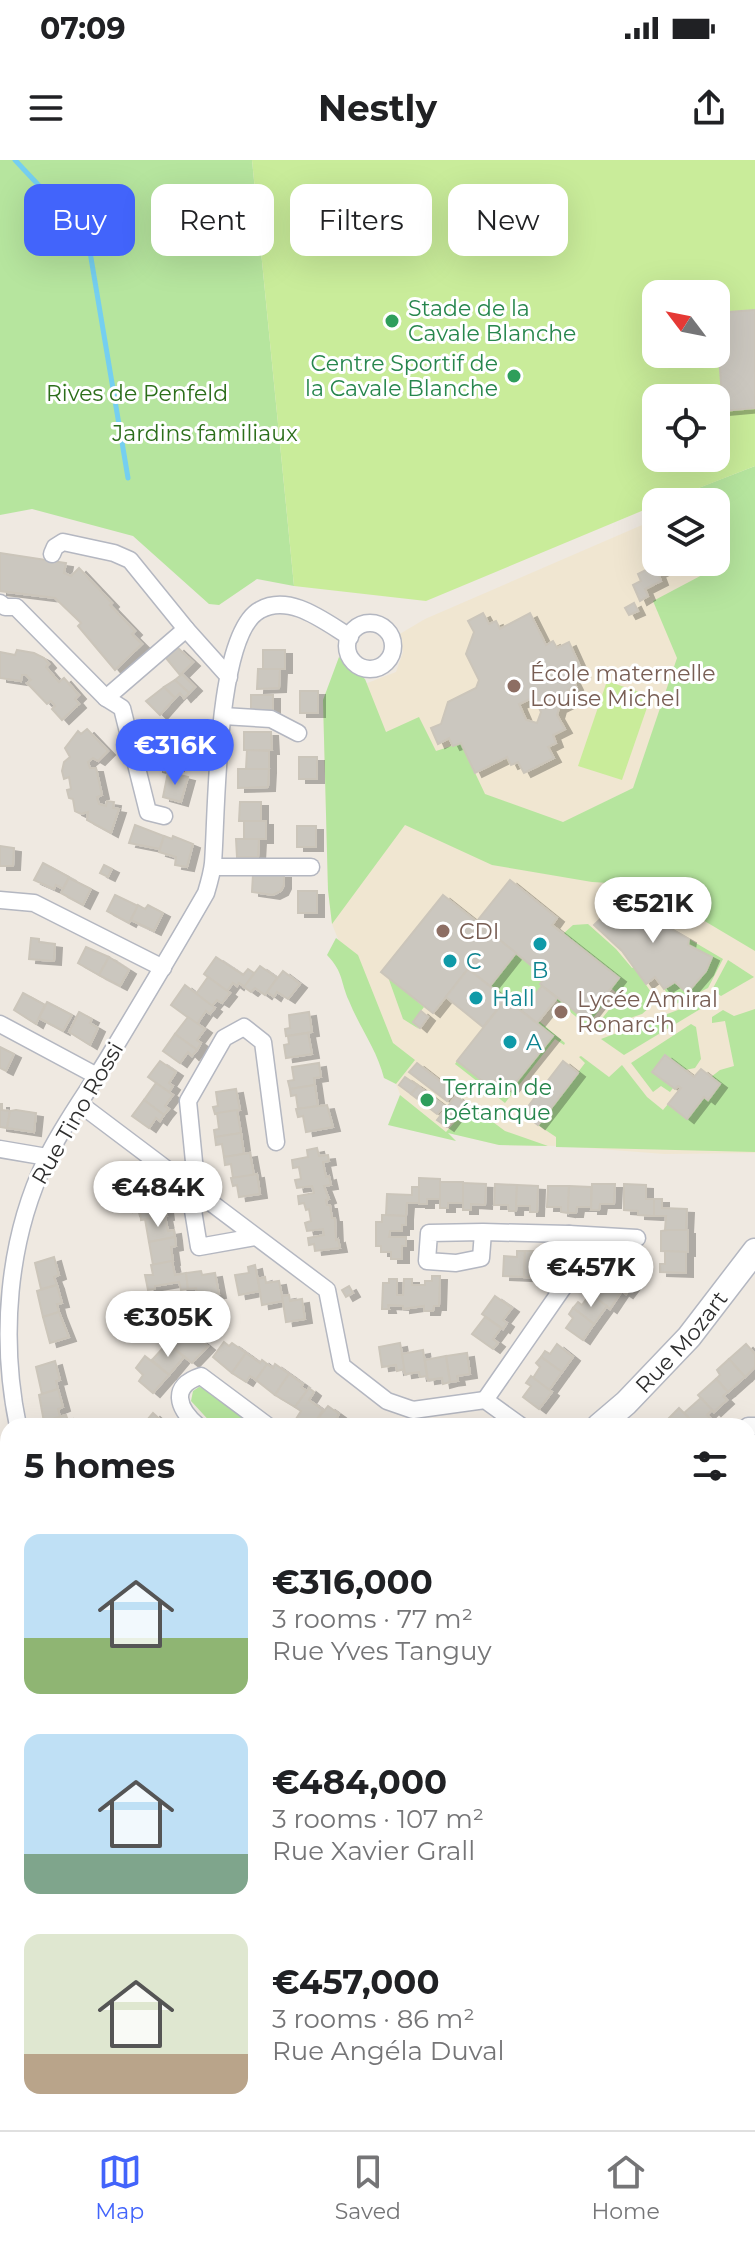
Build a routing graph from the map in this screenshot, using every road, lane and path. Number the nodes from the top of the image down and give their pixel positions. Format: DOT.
graph roads {
  1 [pos="52,554"];
  2 [pos="0,603"];
  3 [pos="186,629"];
  4 [pos="350,637"];
  5 [pos="229,677"];
  6 [pos="106,698"];
  7 [pos="223,716"];
  8 [pos="298,733"];
  9 [pos="164,816"];
  10 [pos="213,867"];
  11 [pos="311,867"];
  12 [pos="0,900"];
  13 [pos="163,968"];
  14 [pos="0,1024"];
  15 [pos="97,1076"];
  16 [pos="80,1104"];
  17 [pos="276,1142"];
  18 [pos="0,1149"];
  19 [pos="47,1157"];
  20 [pos="193,1189"];
  21 [pos="483,1232"];
  22 [pos="569,1234"];
  23 [pos="255,1237"];
  24 [pos="637,1238"];
  25 [pos="755,1251"];
  26 [pos="485,1400"];
  27 [pos="15,1418"];
  28 [pos="191,1418"];
  29 [pos="257,1418"];
  30 [pos="510,1418"];
  31 [pos="608,1418"];
  1 -- 3 [label="street"];
  2 -- 6 [label="street"];
  3 -- 5 [label="street"];
  3 -- 6 [label="street"];
  4 -- 5 [label="street, Rue Tino Rossi"];
  5 -- 7 [label="street, Rue Tino Rossi"];
  6 -- 9 [label="street"];
  7 -- 8 [label="street"];
  7 -- 10 [label="street, Rue Tino Rossi"];
  10 -- 11 [label="street"];
  10 -- 13 [label="street, Rue Tino Rossi"];
  12 -- 13 [label="street"];
  13 -- 15 [label="street, Rue Tino Rossi"];
  14 -- 15 [label="street"];
  15 -- 16 [label="street, Rue Tino Rossi"];
  16 -- 19 [label="street, Rue Tino Rossi"];
  16 -- 20 [label="street"];
  17 -- 20 [label="street"];
  18 -- 19 [label="street"];
  19 -- 27 [label="street, Rue Tino Rossi"];
  20 -- 23 [label="street"];
  20 -- 23 [label="street"];
  21 -- 22 [label="street"];
  22 -- 24 [label="street"];
  22 -- 26 [label="street"];
  23 -- 26 [label="street"];
  25 -- 31 [label="street, Rue Mozart"];
  26 -- 30 [label="street"];
  28 -- 29 [label="street"];
}
